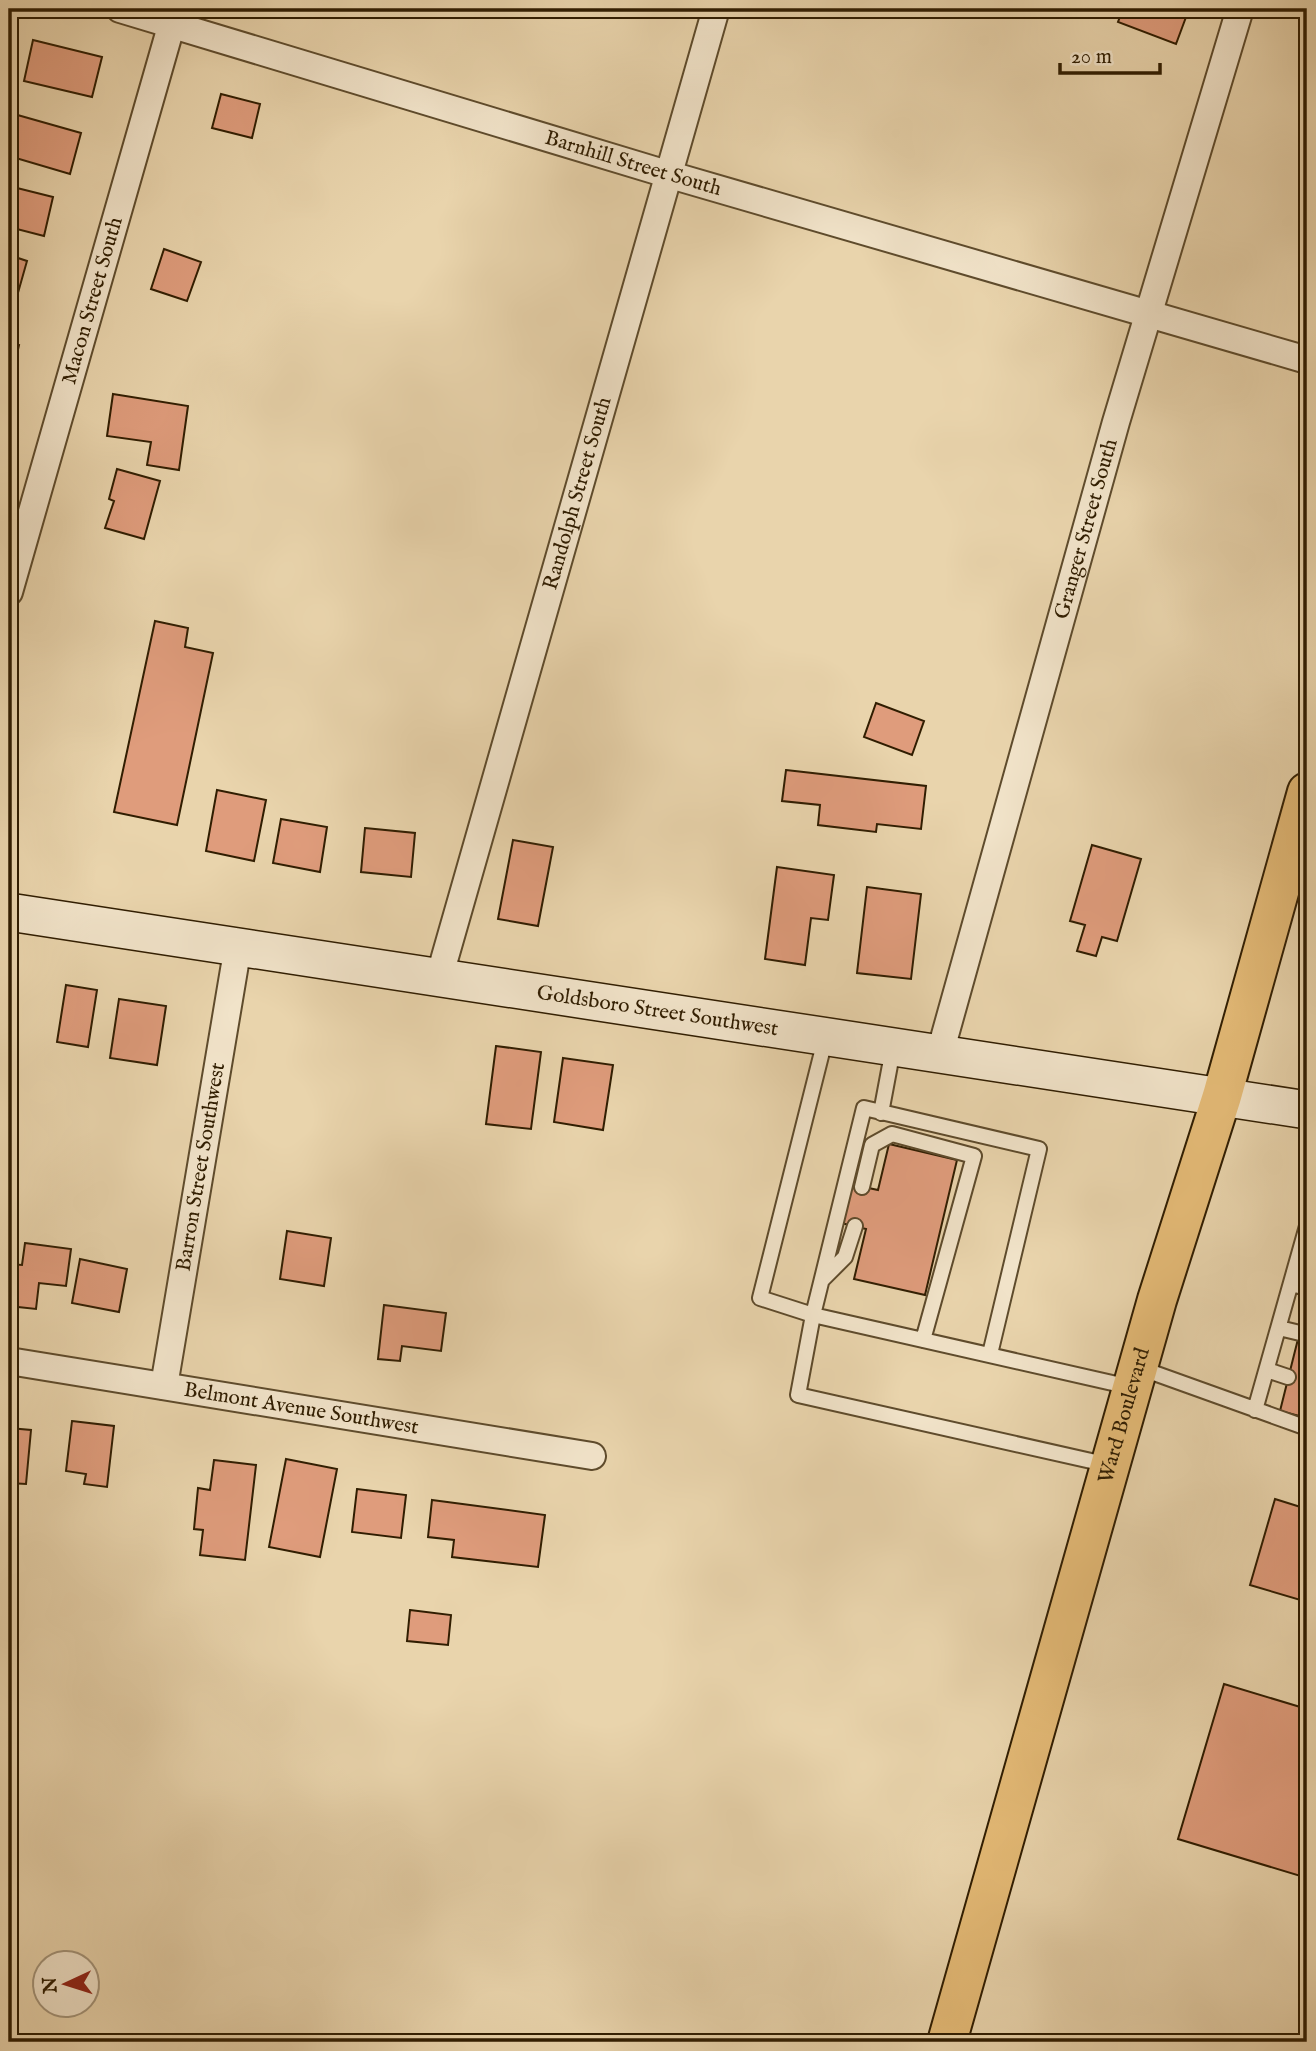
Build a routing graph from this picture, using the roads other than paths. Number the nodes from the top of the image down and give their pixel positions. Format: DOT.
graph roads {
  1 [pos="120,9"];
  2 [pos="716,9"];
  3 [pos="1240,9"];
  4 [pos="174,16"];
  5 [pos="667,174"];
  6 [pos="1148,314"];
  7 [pos="1307,360"];
  8 [pos="9,592"];
  9 [pos="1307,792"];
  10 [pos="9,912"];
  11 [pos="238,946"];
  12 [pos="439,978"];
  13 [pos="826,1036"];
  14 [pos="894,1046"];
  15 [pos="940,1053"];
  16 [pos="1222,1096"];
  17 [pos="1307,1110"];
  18 [pos="881,1113"];
  19 [pos="862,1187"];
  20 [pos="855,1226"];
  21 [pos="1307,1226"];
  22 [pos="1305,1243"];
  23 [pos="821,1281"];
  24 [pos="1291,1284"];
  25 [pos="1307,1288"];
  26 [pos="813,1315"];
  27 [pos="1279,1328"];
  28 [pos="1300,1333"];
  29 [pos="923,1340"];
  30 [pos="990,1354"];
  31 [pos="9,1361"];
  32 [pos="1267,1370"];
  33 [pos="1288,1377"];
  34 [pos="1135,1378"];
  35 [pos="164,1386"];
  36 [pos="1255,1410"];
  37 [pos="1307,1428"];
  38 [pos="592,1456"];
  39 [pos="1110,1466"];
  40 [pos="947,2042"];
  1 -- 4 [label="street, Barnhill Street South"];
  2 -- 5 [label="street, Randolph Street South"];
  3 -- 6 [label="street, Granger Street South"];
  4 -- 5 [label="street, Barnhill Street South"];
  4 -- 8 [label="street, Macon Street South"];
  5 -- 6 [label="street, Barnhill Street South"];
  5 -- 12 [label="street, Randolph Street South"];
  6 -- 7 [label="street, Barnhill Street South"];
  6 -- 15 [label="street, Granger Street South"];
  9 -- 16 [label="main road, Ward Boulevard"];
  10 -- 11 [label="street, Goldsboro Street Southwest"];
  11 -- 12 [label="street, Goldsboro Street Southwest"];
  11 -- 35 [label="street, Barron Street Southwest"];
  12 -- 13 [label="street, Goldsboro Street Southwest"];
  13 -- 14 [label="street, Goldsboro Street Southwest"];
  13 -- 26 [label="lane"];
  14 -- 15 [label="street, Goldsboro Street Southwest"];
  14 -- 18 [label="lane"];
  15 -- 16 [label="street, Goldsboro Street Southwest"];
  16 -- 17 [label="street, Goldsboro Street Southwest"];
  16 -- 34 [label="main road, Ward Boulevard"];
  18 -- 23 [label="lane"];
  18 -- 30 [label="lane"];
  19 -- 29 [label="lane"];
  20 -- 23 [label="lane"];
  21 -- 22 [label="lane"];
  22 -- 24 [label="lane"];
  23 -- 26 [label="lane"];
  24 -- 25 [label="lane"];
  24 -- 27 [label="lane"];
  26 -- 29 [label="lane"];
  26 -- 39 [label="lane"];
  27 -- 28 [label="lane"];
  27 -- 32 [label="lane"];
  29 -- 30 [label="lane"];
  30 -- 34 [label="lane"];
  31 -- 35 [label="street, Belmont Avenue Southwest"];
  32 -- 33 [label="lane"];
  32 -- 36 [label="lane"];
  34 -- 36 [label="lane"];
  34 -- 39 [label="main road, Ward Boulevard"];
  35 -- 38 [label="street, Belmont Avenue Southwest"];
  36 -- 37 [label="lane"];
  39 -- 40 [label="main road, Ward Boulevard"];
}
